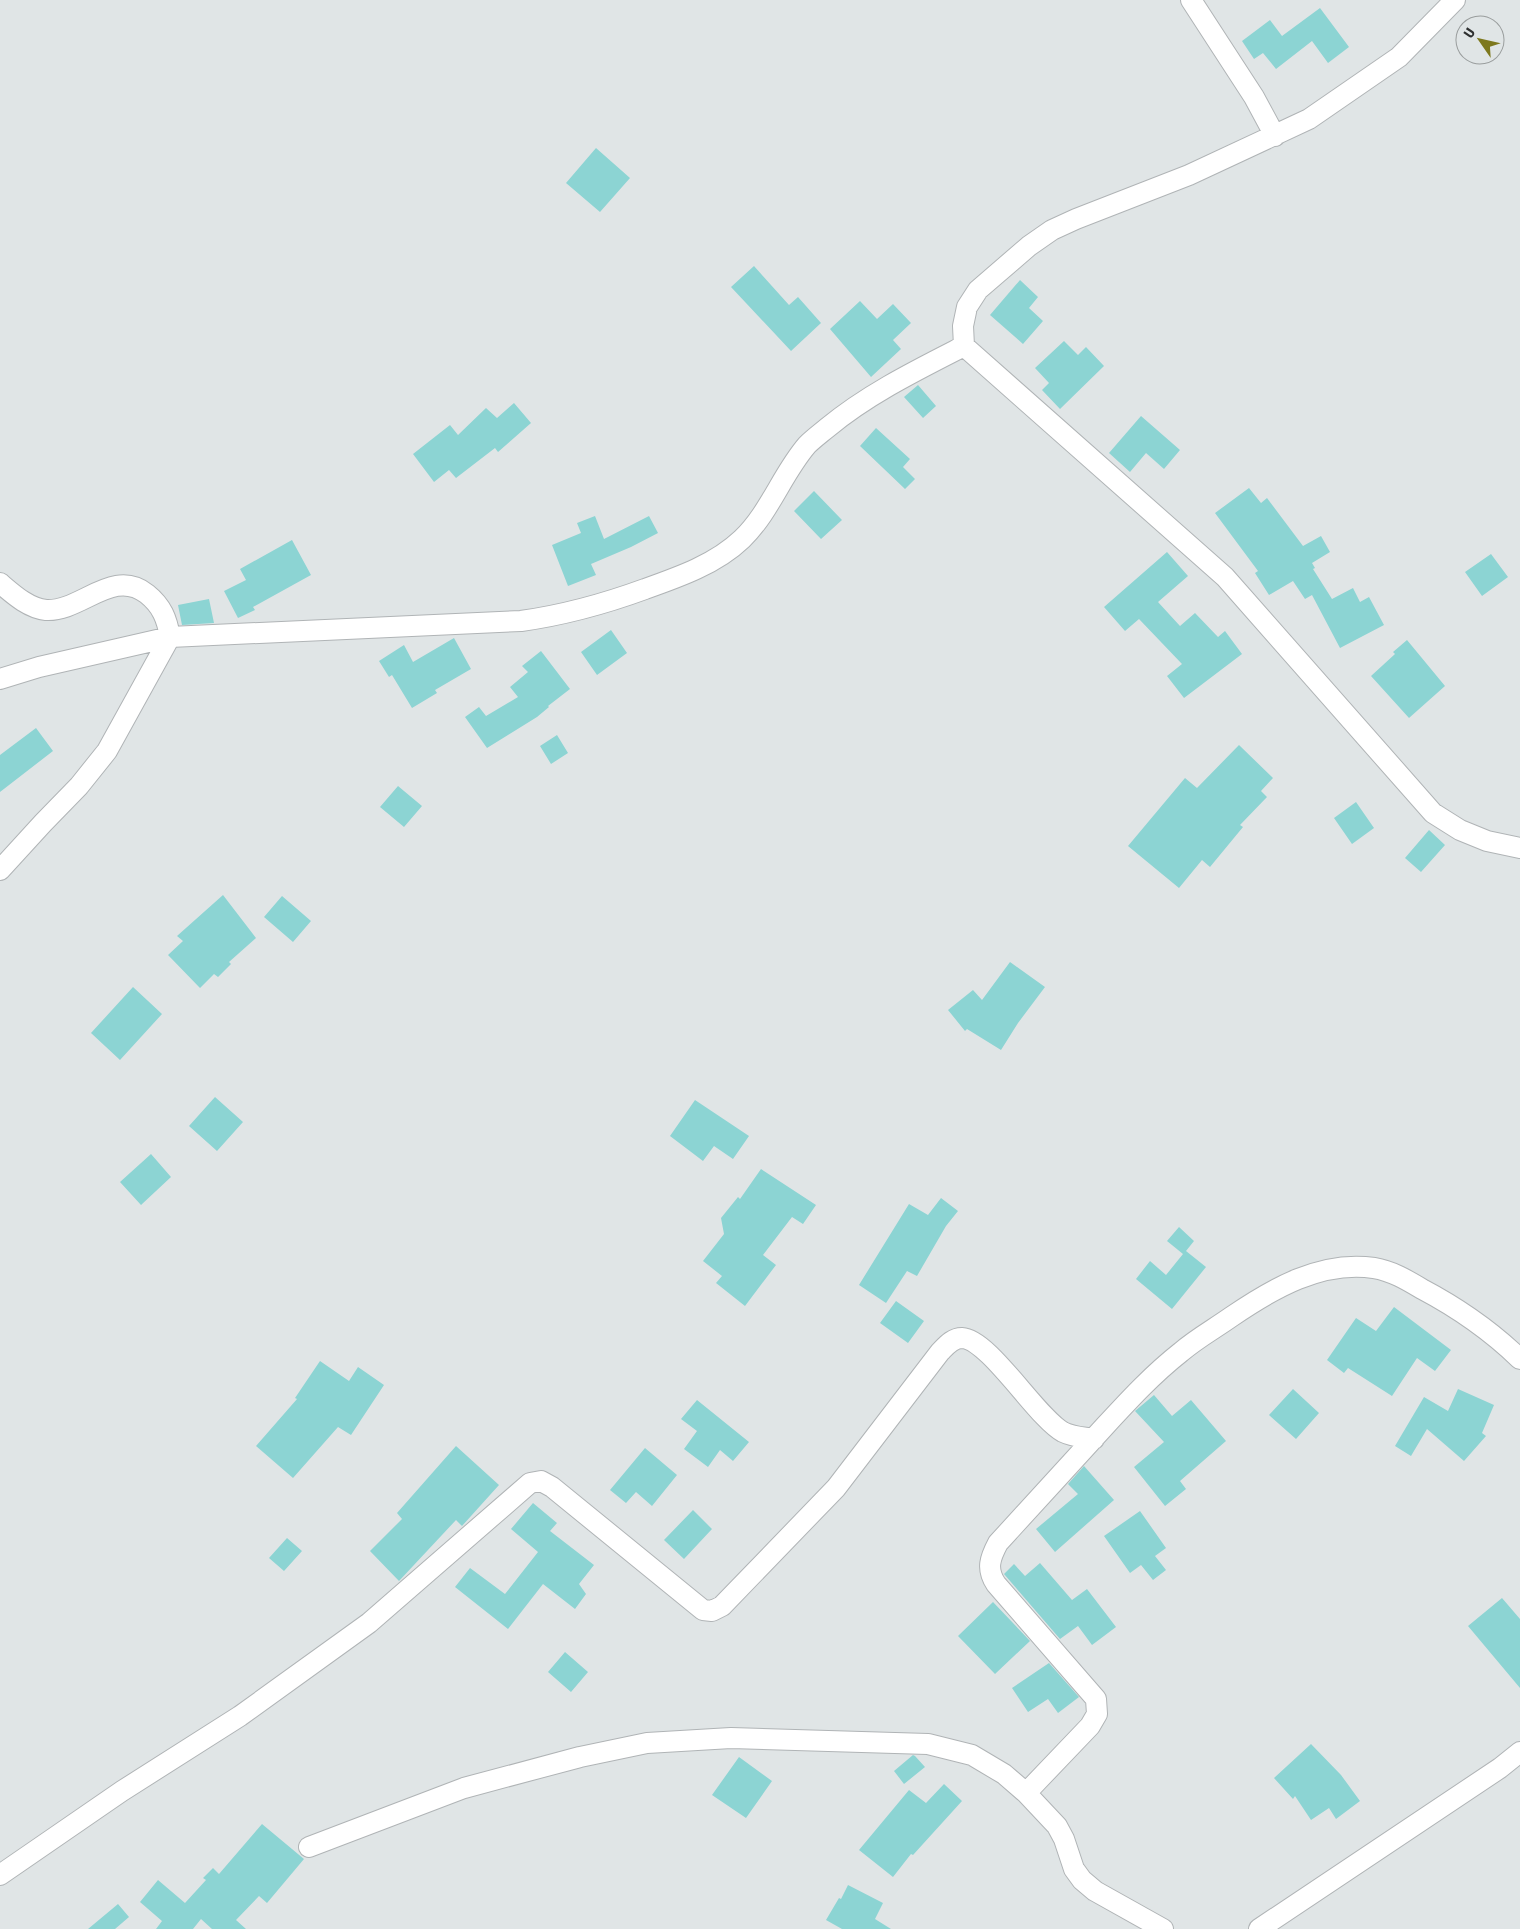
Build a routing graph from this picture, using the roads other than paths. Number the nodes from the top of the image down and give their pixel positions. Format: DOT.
graph roads {
  1 [pos="1190,0"];
  2 [pos="1456,0"];
  3 [pos="1275,136"];
  4 [pos="964,346"];
  5 [pos="0,583"];
  6 [pos="170,637"];
  7 [pos="0,679"];
  8 [pos="1520,848"];
  9 [pos="0,870"];
  10 [pos="1520,1359"];
  11 [pos="1094,1439"];
  12 [pos="1520,1752"];
  13 [pos="1026,1792"];
  14 [pos="309,1847"];
  15 [pos="0,1875"];
  16 [pos="1162,1929"];
  17 [pos="1258,1929"];
  1 -- 3 [label="street"];
  2 -- 3 [label="street"];
  3 -- 4 [label="street"];
  4 -- 6 [label="street"];
  4 -- 8 [label="street"];
  5 -- 6 [label="street"];
  6 -- 7 [label="street"];
  6 -- 9 [label="street"];
  10 -- 11 [label="street"];
  11 -- 13 [label="street"];
  11 -- 15 [label="street"];
  12 -- 17 [label="street"];
  13 -- 14 [label="street"];
  13 -- 16 [label="street"];
}
